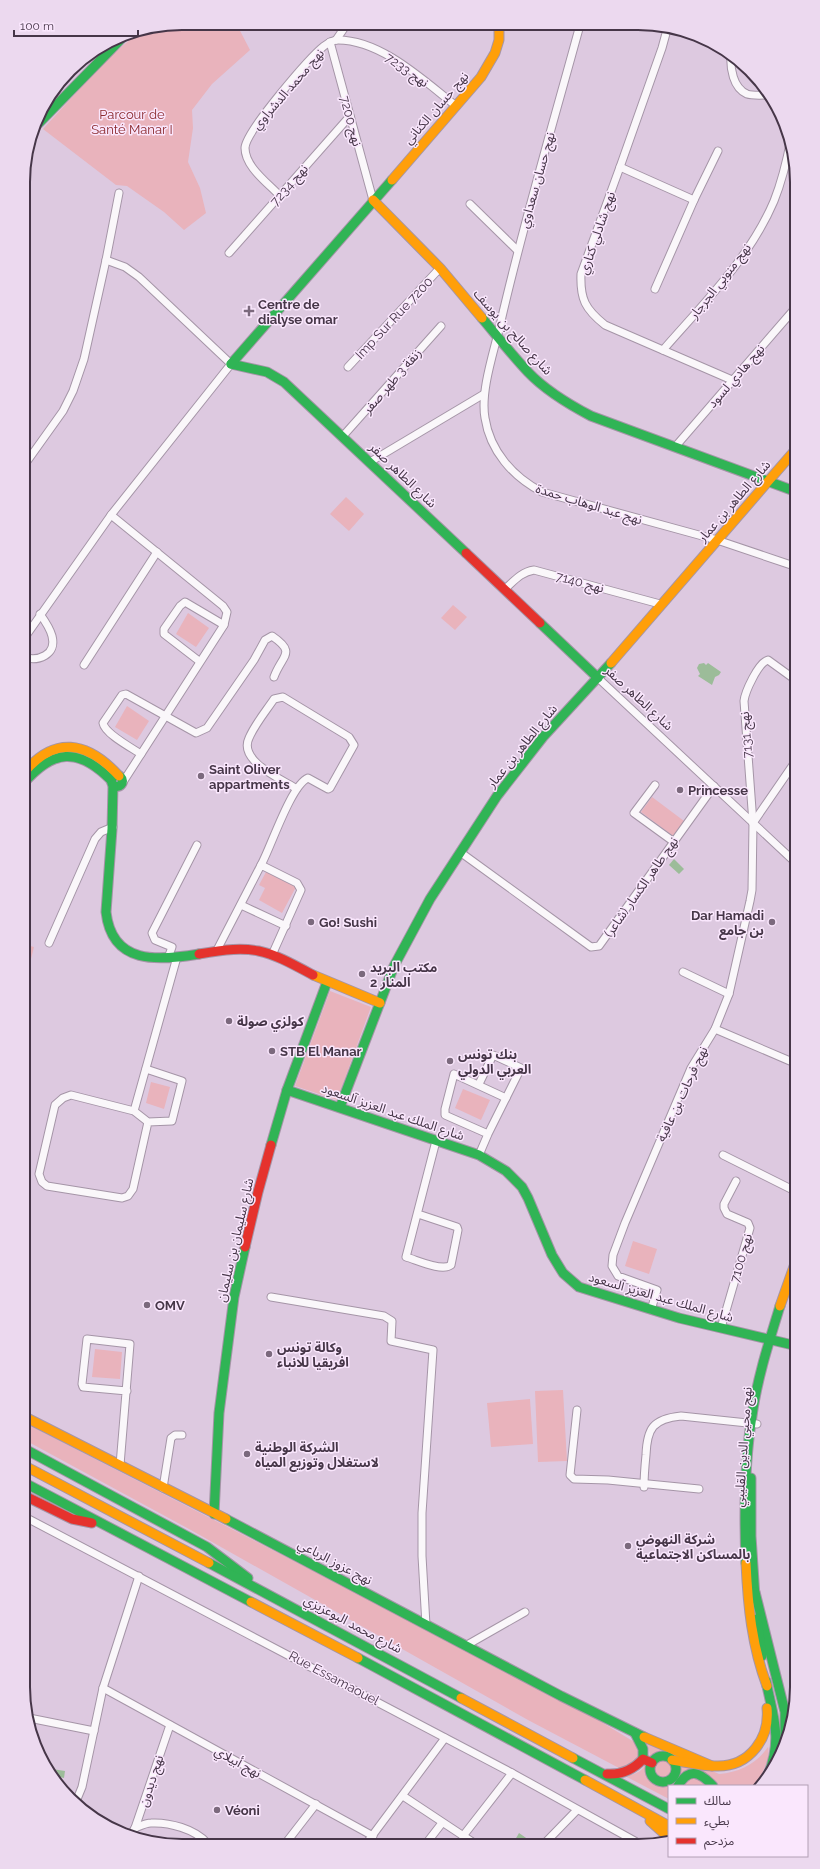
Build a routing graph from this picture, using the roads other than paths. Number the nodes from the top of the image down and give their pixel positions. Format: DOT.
graph roads {
  1 [pos="342,30"];
  2 [pos="499,30"];
  3 [pos="579,30"];
  4 [pos="666,33"];
  5 [pos="333,41"];
  6 [pos="112,47"];
  7 [pos="731,61"];
  8 [pos="762,95"];
  9 [pos="455,105"];
  10 [pos="46,116"];
  11 [pos="350,116"];
  12 [pos="718,151"];
  13 [pos="788,156"];
  14 [pos="620,167"];
  15 [pos="119,194"];
  16 [pos="280,196"];
  17 [pos="373,200"];
  18 [pos="694,200"];
  19 [pos="470,204"];
  20 [pos="518,250"];
  21 [pos="229,253"];
  22 [pos="106,260"];
  23 [pos="440,268"];
  24 [pos="655,289"];
  25 [pos="790,314"];
  26 [pos="441,326"];
  27 [pos="497,336"];
  28 [pos="663,350"];
  29 [pos="231,364"];
  30 [pos="348,367"];
  31 [pos="732,380"];
  32 [pos="484,394"];
  33 [pos="343,436"];
  34 [pos="675,448"];
  35 [pos="30,457"];
  36 [pos="790,457"];
  37 [pos="370,462"];
  38 [pos="770,481"];
  39 [pos="790,489"];
  40 [pos="110,515"];
  41 [pos="717,540"];
  42 [pos="157,552"];
  43 [pos="790,565"];
  44 [pos="505,589"];
  45 [pos="660,604"];
  46 [pos="40,614"];
  47 [pos="224,625"];
  48 [pos="30,629"];
  49 [pos="30,658"];
  50 [pos="199,661"];
  51 [pos="84,665"];
  52 [pos="790,676"];
  53 [pos="274,677"];
  54 [pos="598,678"];
  55 [pos="164,716"];
  56 [pos="141,754"];
  57 [pos="35,760"];
  58 [pos="30,763"];
  59 [pos="30,766"];
  60 [pos="790,769"];
  61 [pos="30,777"];
  62 [pos="118,781"];
  63 [pos="655,784"];
  64 [pos="714,786"];
  65 [pos="297,789"];
  66 [pos="753,823"];
  67 [pos="113,827"];
  68 [pos="674,842"];
  69 [pos="197,845"];
  70 [pos="460,852"];
  71 [pos="790,857"];
  72 [pos="261,865"];
  73 [pos="241,904"];
  74 [pos="286,926"];
  75 [pos="48,943"];
  76 [pos="217,950"];
  77 [pos="272,955"];
  78 [pos="173,957"];
  79 [pos="683,972"];
  80 [pos="327,982"];
  81 [pos="729,994"];
  82 [pos="380,1003"];
  83 [pos="715,1029"];
  84 [pos="790,1061"];
  85 [pos="146,1069"];
  86 [pos="479,1084"];
  87 [pos="287,1090"];
  88 [pos="506,1098"];
  89 [pos="340,1108"];
  90 [pos="134,1111"];
  91 [pos="148,1122"];
  92 [pos="488,1134"];
  93 [pos="436,1141"];
  94 [pos="479,1155"];
  95 [pos="723,1155"];
  96 [pos="736,1181"];
  97 [pos="790,1188"];
  98 [pos="418,1214"];
  99 [pos="790,1276"];
  100 [pos="271,1297"];
  101 [pos="651,1310"];
  102 [pos="721,1328"];
  103 [pos="770,1339"];
  104 [pos="790,1344"];
  105 [pos="127,1391"];
  106 [pos="577,1410"];
  107 [pos="30,1420"];
  108 [pos="754,1423"];
  109 [pos="182,1435"];
  110 [pos="30,1452"];
  111 [pos="120,1465"];
  112 [pos="30,1469"];
  113 [pos="644,1485"];
  114 [pos="30,1486"];
  115 [pos="163,1488"];
  116 [pos="699,1489"];
  117 [pos="30,1498"];
  118 [pos="214,1514"];
  119 [pos="30,1520"];
  120 [pos="106,1526"];
  121 [pos="139,1576"];
  122 [pos="257,1588"];
  123 [pos="755,1592"];
  124 [pos="525,1612"];
  125 [pos="426,1625"];
  126 [pos="467,1645"];
  127 [pos="755,1652"];
  128 [pos="767,1686"];
  129 [pos="103,1688"];
  130 [pos="33,1719"];
  131 [pos="170,1725"];
  132 [pos="785,1726"];
  133 [pos="94,1731"];
  134 [pos="639,1734"];
  135 [pos="445,1738"];
  136 [pos="773,1756"];
  137 [pos="668,1758"];
  138 [pos="648,1761"];
  139 [pos="712,1766"];
  140 [pos="512,1773"];
  141 [pos="606,1774"];
  142 [pos="677,1781"];
  143 [pos="712,1785"];
  144 [pos="403,1796"];
  145 [pos="78,1797"];
  146 [pos="316,1804"];
  147 [pos="636,1808"];
  148 [pos="668,1808"];
  149 [pos="577,1810"];
  150 [pos="442,1822"];
  151 [pos="668,1825"];
  152 [pos="136,1828"];
  153 [pos="134,1831"];
  154 [pos="373,1836"];
  155 [pos="463,1836"];
  156 [pos="667,1836"];
  157 [pos="201,1839"];
  158 [pos="290,1839"];
  159 [pos="370,1839"];
  160 [pos="429,1839"];
  161 [pos="468,1839"];
  162 [pos="549,1839"];
  163 [pos="629,1839"];
  1 -- 5 [label="street, نهج محمد الدشراوي"];
  2 -- 9 [label="main road, نهج حسان الكناني"];
  3 -- 20 [label="street, نهج حسان سعداوي"];
  4 -- 14 [label="street, نهج شادلي كتاري"];
  5 -- 9 [label="street, نهج 7233"];
  5 -- 11 [label="street, نهج 7200"];
  5 -- 16 [label="street, نهج محمد الدشراوي"];
  6 -- 10 [label="main road"];
  7 -- 8 [label="street"];
  9 -- 17 [label="main road, نهج حسان الكناني"];
  11 -- 16 [label="street, نهج 7234"];
  11 -- 17 [label="street, نهج 7200"];
  12 -- 18 [label="street"];
  13 -- 28 [label="street, نهج منوبي الجرجار"];
  14 -- 18 [label="street"];
  14 -- 28 [label="street, نهج شادلي كتاري"];
  15 -- 22 [label="street"];
  16 -- 21 [label="street, نهج 7234"];
  17 -- 23 [label="main road, شارع صالح بن يوسف"];
  17 -- 29 [label="main road, نهج حسان الكناني"];
  18 -- 24 [label="street"];
  19 -- 20 [label="street"];
  20 -- 27 [label="street, نهج حسان سعداوي"];
  22 -- 29 [label="street"];
  22 -- 35 [label="street"];
  23 -- 27 [label="main road, شارع صالح بن يوسف"];
  23 -- 30 [label="street, Imp Sur Rue 7200"];
  25 -- 31 [label="street, نهج هادي لسود"];
  26 -- 33 [label="street, زنقة 3 طهر صفر"];
  27 -- 32 [label="street, نهج عبد الوهاب حمدة"];
  27 -- 34 [label="main road, شارع صالح بن يوسف"];
  28 -- 31 [label="street, نهج شادلي كتاري"];
  29 -- 33 [label="main road, شارع الطاهر صفر"];
  29 -- 40 [label="street"];
  31 -- 34 [label="street, نهج هادي لسود"];
  32 -- 37 [label="street"];
  32 -- 41 [label="street, نهج عبد الوهاب حمدة"];
  33 -- 37 [label="main road, شارع الطاهر صفر"];
  34 -- 38 [label="main road, شارع صالح بن يوسف"];
  36 -- 38 [label="main road, شارع الطاهر بن عمار"];
  37 -- 44 [label="main road, شارع الطاهر صفر"];
  38 -- 39 [label="main road, شارع صالح بن يوسف"];
  38 -- 41 [label="main road, شارع الطاهر بن عمار"];
  40 -- 42 [label="street"];
  40 -- 46 [label="street"];
  41 -- 43 [label="street, نهج عبد الوهاب حمدة"];
  41 -- 45 [label="main road, شارع الطاهر بن عمار"];
  42 -- 47 [label="street"];
  42 -- 51 [label="street"];
  44 -- 45 [label="street, نهج 7140"];
  44 -- 54 [label="main road, شارع الطاهر صفر"];
  45 -- 54 [label="main road, شارع الطاهر بن عمار"];
  46 -- 48 [label="street"];
  46 -- 49 [label="street"];
  47 -- 50 [label="street"];
  47 -- 50 [label="street"];
  50 -- 55 [label="street"];
  52 -- 66 [label="street, نهج 7131"];
  53 -- 55 [label="street"];
  54 -- 64 [label="street, شارع الطاهر صفر"];
  54 -- 70 [label="main road, شارع الطاهر بن عمار"];
  55 -- 56 [label="street"];
  55 -- 56 [label="street"];
  56 -- 62 [label="street"];
  57 -- 58 [label="street"];
  57 -- 59 [label="main road"];
  57 -- 62 [label="main road"];
  60 -- 66 [label="street"];
  61 -- 62 [label="main road"];
  62 -- 67 [label="main road"];
  63 -- 68 [label="street"];
  64 -- 66 [label="street, شارع الطاهر صفر"];
  64 -- 68 [label="street, نهج طاهر الكسار (شاعر)"];
  65 -- 65 [label="street"];
  65 -- 72 [label="street"];
  66 -- 71 [label="street, شارع الطاهر صفر"];
  66 -- 81 [label="street, نهج فرحات بن عافية"];
  67 -- 75 [label="street"];
  67 -- 78 [label="main road"];
  68 -- 70 [label="street, نهج طاهر الكسار (شاعر)"];
  69 -- 78 [label="street"];
  70 -- 82 [label="main road, شارع الطاهر بن عمار"];
  72 -- 73 [label="street"];
  72 -- 74 [label="street"];
  73 -- 74 [label="street"];
  73 -- 76 [label="street"];
  74 -- 77 [label="street"];
  76 -- 77 [label="main road"];
  76 -- 78 [label="main road"];
  77 -- 80 [label="main road"];
  78 -- 85 [label="street"];
  79 -- 81 [label="street"];
  80 -- 82 [label="main road"];
  80 -- 87 [label="main road, شارع سليمان بن سليمان"];
  81 -- 83 [label="street, نهج فرحات بن عافية"];
  82 -- 89 [label="main road, شارع الطاهر بن عمار"];
  83 -- 84 [label="street"];
  83 -- 101 [label="street, نهج فرحات بن عافية"];
  85 -- 90 [label="street"];
  85 -- 91 [label="street"];
  86 -- 88 [label="street"];
  86 -- 88 [label="street"];
  86 -- 92 [label="street"];
  87 -- 89 [label="main road, شارع الملك عبد العزيز آلسعود"];
  87 -- 118 [label="main road, شارع سليمان بن سليمان"];
  88 -- 92 [label="street"];
  89 -- 93 [label="main road, شارع الملك عبد العزيز آلسعود"];
  90 -- 91 [label="street"];
  90 -- 91 [label="street"];
  92 -- 94 [label="street"];
  93 -- 94 [label="main road, شارع الملك عبد العزيز آلسعود"];
  93 -- 98 [label="street"];
  94 -- 101 [label="main road, شارع الملك عبد العزيز آلسعود"];
  95 -- 97 [label="street"];
  96 -- 102 [label="street, نهج 7100"];
  98 -- 98 [label="street"];
  99 -- 103 [label="main road, نهج محيي الدين القليبي"];
  100 -- 125 [label="street"];
  101 -- 102 [label="main road, شارع الملك عبد العزيز آلسعود"];
  102 -- 103 [label="main road, شارع الملك عبد العزيز آلسعود"];
  103 -- 104 [label="main road, شارع الملك عبد العزيز آلسعود"];
  103 -- 108 [label="main road, نهج محيي الدين القليبي"];
  105 -- 105 [label="street"];
  105 -- 111 [label="street"];
  106 -- 113 [label="street"];
  107 -- 111 [label="main road, نهج عزوز الرباعي"];
  108 -- 113 [label="street"];
  108 -- 123 [label="main road, نهج محيي الدين القليبي"];
  108 -- 127 [label="main road, نهج محيي الدين القليبي"];
  109 -- 115 [label="street"];
  110 -- 122 [label="main road"];
  111 -- 115 [label="main road, نهج عزوز الرباعي"];
  112 -- 122 [label="main road, شارع محمد البوعزيزي"];
  113 -- 116 [label="street"];
  114 -- 120 [label="main road"];
  115 -- 118 [label="main road, نهج عزوز الرباعي"];
  117 -- 120 [label="main road"];
  118 -- 125 [label="main road, نهج عزوز الرباعي"];
  119 -- 121 [label="street, Rue Essamaouel"];
  120 -- 147 [label="main road"];
  121 -- 129 [label="street"];
  121 -- 135 [label="street, Rue Essamaouel"];
  122 -- 141 [label="main road, شارع محمد البوعزيزي"];
  123 -- 128 [label="main road, نهج محيي الدين القليبي"];
  123 -- 132 [label="main road"];
  124 -- 126 [label="street"];
  125 -- 126 [label="main road, نهج عزوز الرباعي"];
  126 -- 134 [label="main road, نهج عزوز الرباعي"];
  127 -- 128 [label="main road, نهج محيي الدين القليبي"];
  127 -- 139 [label="main road"];
  128 -- 136 [label="main road, نهج محيي الدين القليبي"];
  129 -- 131 [label="street, نهج أبيلاي"];
  129 -- 133 [label="street"];
  130 -- 133 [label="street"];
  131 -- 146 [label="street, نهج أبيلاي"];
  131 -- 152 [label="street, نهج ديدون"];
  133 -- 145 [label="street"];
  134 -- 137 [label="main road, نهج عزوز الرباعي"];
  134 -- 138 [label="main road"];
  134 -- 139 [label="main road, نهج عزوز الرباعي"];
  135 -- 140 [label="street, Rue Essamaouel"];
  135 -- 144 [label="street"];
  137 -- 138 [label="main road"];
  137 -- 139 [label="main road"];
  137 -- 142 [label="main road"];
  138 -- 141 [label="main road"];
  138 -- 142 [label="main road"];
  140 -- 149 [label="street, Rue Essamaouel"];
  140 -- 155 [label="street"];
  141 -- 148 [label="main road, شارع محمد البوعزيزي"];
  142 -- 143 [label="main road"];
  144 -- 150 [label="street"];
  144 -- 154 [label="street"];
  146 -- 154 [label="street, نهج أبيلاي"];
  146 -- 158 [label="street"];
  147 -- 151 [label="main road"];
  147 -- 156 [label="main road"];
  149 -- 162 [label="street"];
  149 -- 163 [label="street, Rue Essamaouel"];
  150 -- 155 [label="street"];
  150 -- 160 [label="street"];
  152 -- 153 [label="street, نهج ديدون"];
  152 -- 157 [label="street"];
  154 -- 159 [label="street"];
  155 -- 161 [label="street"];
}
